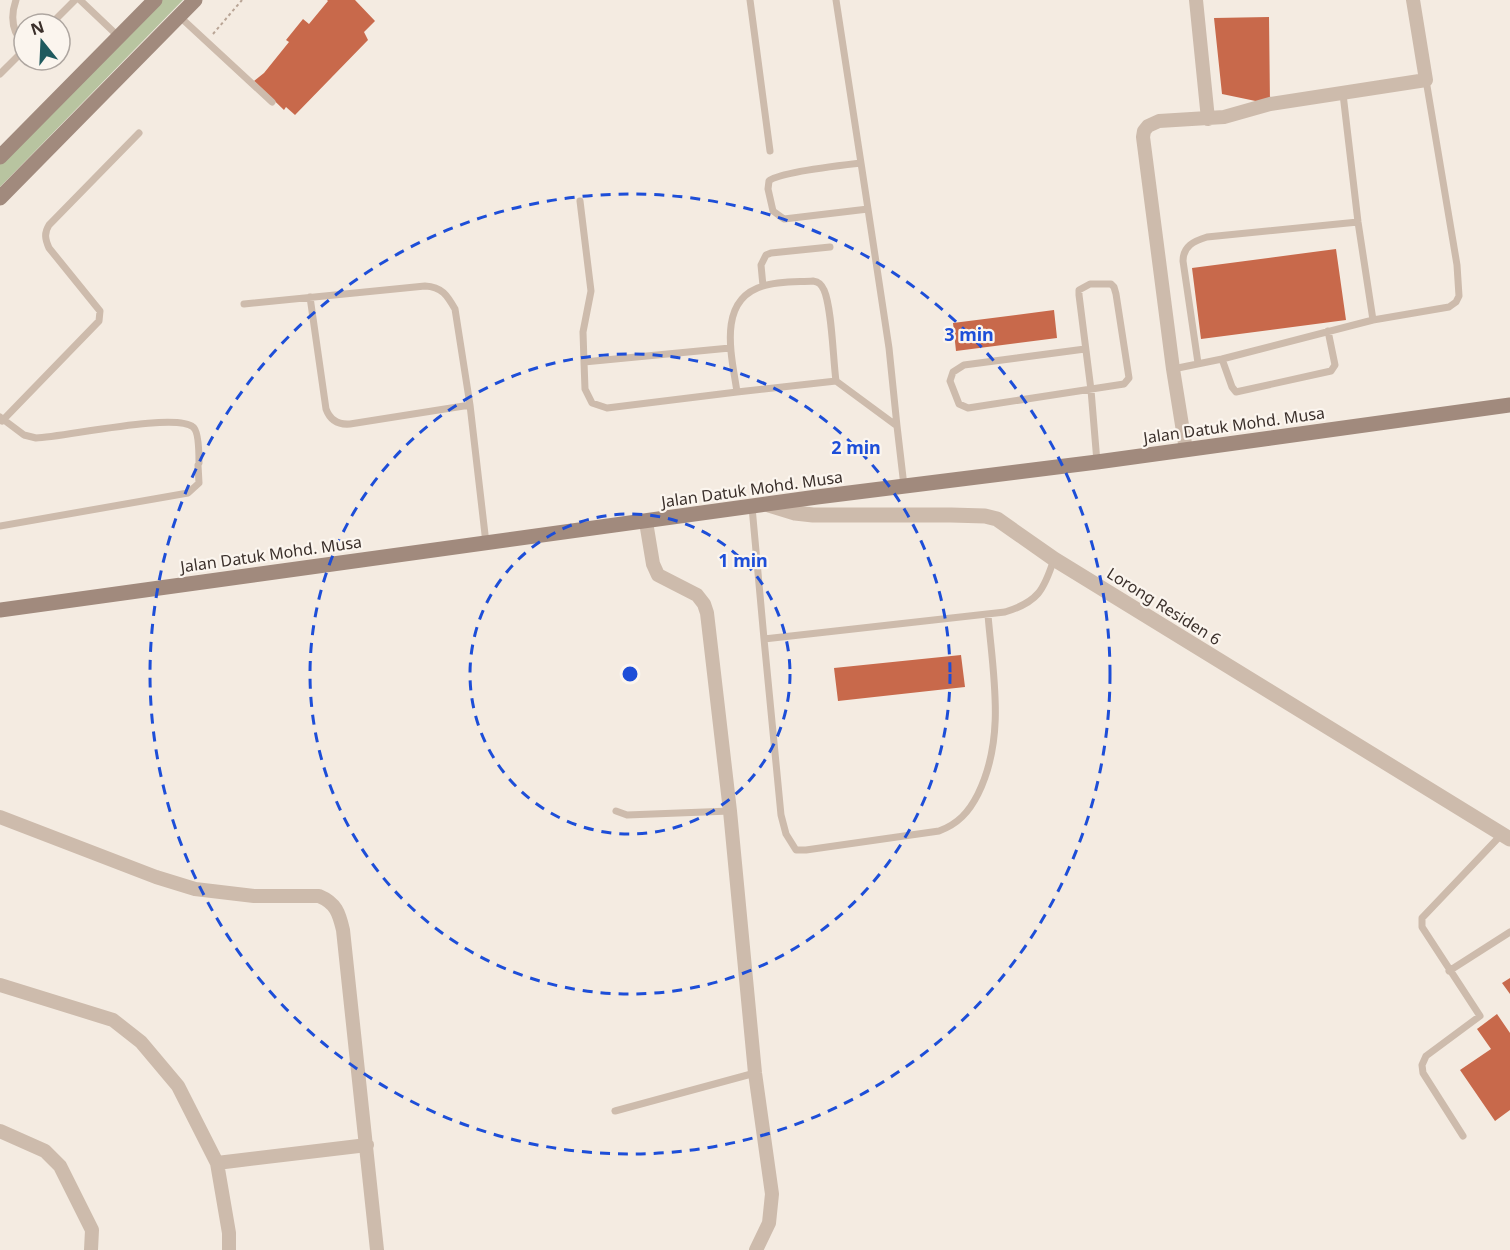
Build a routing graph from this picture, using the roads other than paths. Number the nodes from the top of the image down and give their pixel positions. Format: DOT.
graph roads {
  1 [pos="75,0"];
  2 [pos="80,0"];
  3 [pos="155,0"];
  4 [pos="195,0"];
  5 [pos="750,0"];
  6 [pos="836,0"];
  7 [pos="1196,0"];
  8 [pos="1413,0"];
  9 [pos="63,12"];
  10 [pos="179,16"];
  11 [pos="119,37"];
  12 [pos="12,62"];
  13 [pos="0,74"];
  14 [pos="1426,80"];
  15 [pos="1343,94"];
  16 [pos="272,102"];
  17 [pos="1208,118"];
  18 [pos="139,133"];
  19 [pos="770,151"];
  20 [pos="0,157"];
  21 [pos="861,163"];
  22 [pos="0,198"];
  23 [pos="580,201"];
  24 [pos="868,209"];
  25 [pos="1358,222"];
  26 [pos="830,247"];
  27 [pos="763,286"];
  28 [pos="310,297"];
  29 [pos="244,304"];
  30 [pos="1373,320"];
  31 [pos="1328,331"];
  32 [pos="730,348"];
  33 [pos="1085,349"];
  34 [pos="1222,359"];
  35 [pos="584,362"];
  36 [pos="1198,363"];
  37 [pos="1173,369"];
  38 [pos="836,381"];
  39 [pos="1091,390"];
  40 [pos="737,392"];
  41 [pos="470,405"];
  42 [pos="1510,405"];
  43 [pos="1,420"];
  44 [pos="897,426"];
  45 [pos="1186,450"];
  46 [pos="1097,462"];
  47 [pos="904,486"];
  48 [pos="769,505"];
  49 [pos="752,507"];
  50 [pos="646,522"];
  51 [pos="0,525"];
  52 [pos="486,543"];
  53 [pos="1054,559"];
  54 [pos="0,610"];
  55 [pos="988,615"];
  56 [pos="764,639"];
  57 [pos="616,811"];
  58 [pos="730,811"];
  59 [pos="0,817"];
  60 [pos="1506,837"];
  61 [pos="1510,932"];
  62 [pos="1449,971"];
  63 [pos="0,985"];
  64 [pos="755,1073"];
  65 [pos="615,1111"];
  66 [pos="0,1131"];
  67 [pos="1463,1136"];
  68 [pos="367,1145"];
  69 [pos="217,1163"];
  70 [pos="91,1250"];
  71 [pos="229,1250"];
  72 [pos="377,1250"];
  73 [pos="756,1250"];
  1 -- 9 [label="lane"];
  2 -- 11 [label="lane"];
  3 -- 11 [label="main road"];
  4 -- 10 [label="main road"];
  5 -- 19 [label="lane"];
  6 -- 21 [label="lane"];
  7 -- 17 [label="street"];
  8 -- 14 [label="street"];
  10 -- 16 [label="lane"];
  10 -- 22 [label="main road"];
  11 -- 20 [label="main road"];
  12 -- 13 [label="lane"];
  14 -- 15 [label="street"];
  14 -- 30 [label="lane"];
  15 -- 17 [label="street"];
  15 -- 25 [label="lane"];
  17 -- 37 [label="street"];
  18 -- 43 [label="lane"];
  21 -- 24 [label="lane"];
  21 -- 24 [label="lane"];
  23 -- 35 [label="lane"];
  24 -- 44 [label="lane"];
  25 -- 30 [label="lane"];
  25 -- 36 [label="lane"];
  26 -- 27 [label="lane"];
  27 -- 32 [label="lane"];
  27 -- 38 [label="lane"];
  28 -- 29 [label="lane"];
  28 -- 41 [label="lane"];
  28 -- 41 [label="lane"];
  30 -- 31 [label="lane"];
  31 -- 34 [label="lane"];
  31 -- 34 [label="lane"];
  32 -- 35 [label="lane"];
  32 -- 40 [label="lane"];
  33 -- 39 [label="lane"];
  33 -- 39 [label="lane"];
  33 -- 39 [label="lane"];
  34 -- 36 [label="lane"];
  35 -- 40 [label="lane"];
  36 -- 37 [label="lane"];
  37 -- 45 [label="street"];
  38 -- 40 [label="lane"];
  38 -- 44 [label="lane"];
  39 -- 46 [label="lane"];
  41 -- 52 [label="lane"];
  42 -- 45 [label="main road, Jalan Datuk Mohd. Musa"];
  43 -- 51 [label="lane"];
  44 -- 47 [label="lane"];
  45 -- 46 [label="main road, Jalan Datuk Mohd. Musa"];
  46 -- 47 [label="main road, Jalan Datuk Mohd. Musa"];
  47 -- 48 [label="main road, Jalan Datuk Mohd. Musa"];
  48 -- 49 [label="main road, Jalan Datuk Mohd. Musa"];
  48 -- 53 [label="street, Lorong Residen 6"];
  49 -- 50 [label="main road, Jalan Datuk Mohd. Musa"];
  49 -- 56 [label="lane"];
  50 -- 52 [label="main road, Jalan Datuk Mohd. Musa"];
  50 -- 58 [label="street"];
  52 -- 54 [label="main road, Jalan Datuk Mohd. Musa"];
  53 -- 55 [label="lane"];
  53 -- 60 [label="street, Lorong Residen 6"];
  55 -- 56 [label="lane"];
  55 -- 56 [label="lane"];
  57 -- 58 [label="lane"];
  58 -- 64 [label="street"];
  59 -- 68 [label="street"];
  60 -- 62 [label="lane"];
  61 -- 62 [label="lane"];
  62 -- 67 [label="lane"];
  63 -- 69 [label="street"];
  64 -- 65 [label="lane"];
  64 -- 73 [label="street"];
  66 -- 70 [label="street"];
  68 -- 69 [label="street"];
  68 -- 72 [label="street"];
  69 -- 71 [label="street"];
}
